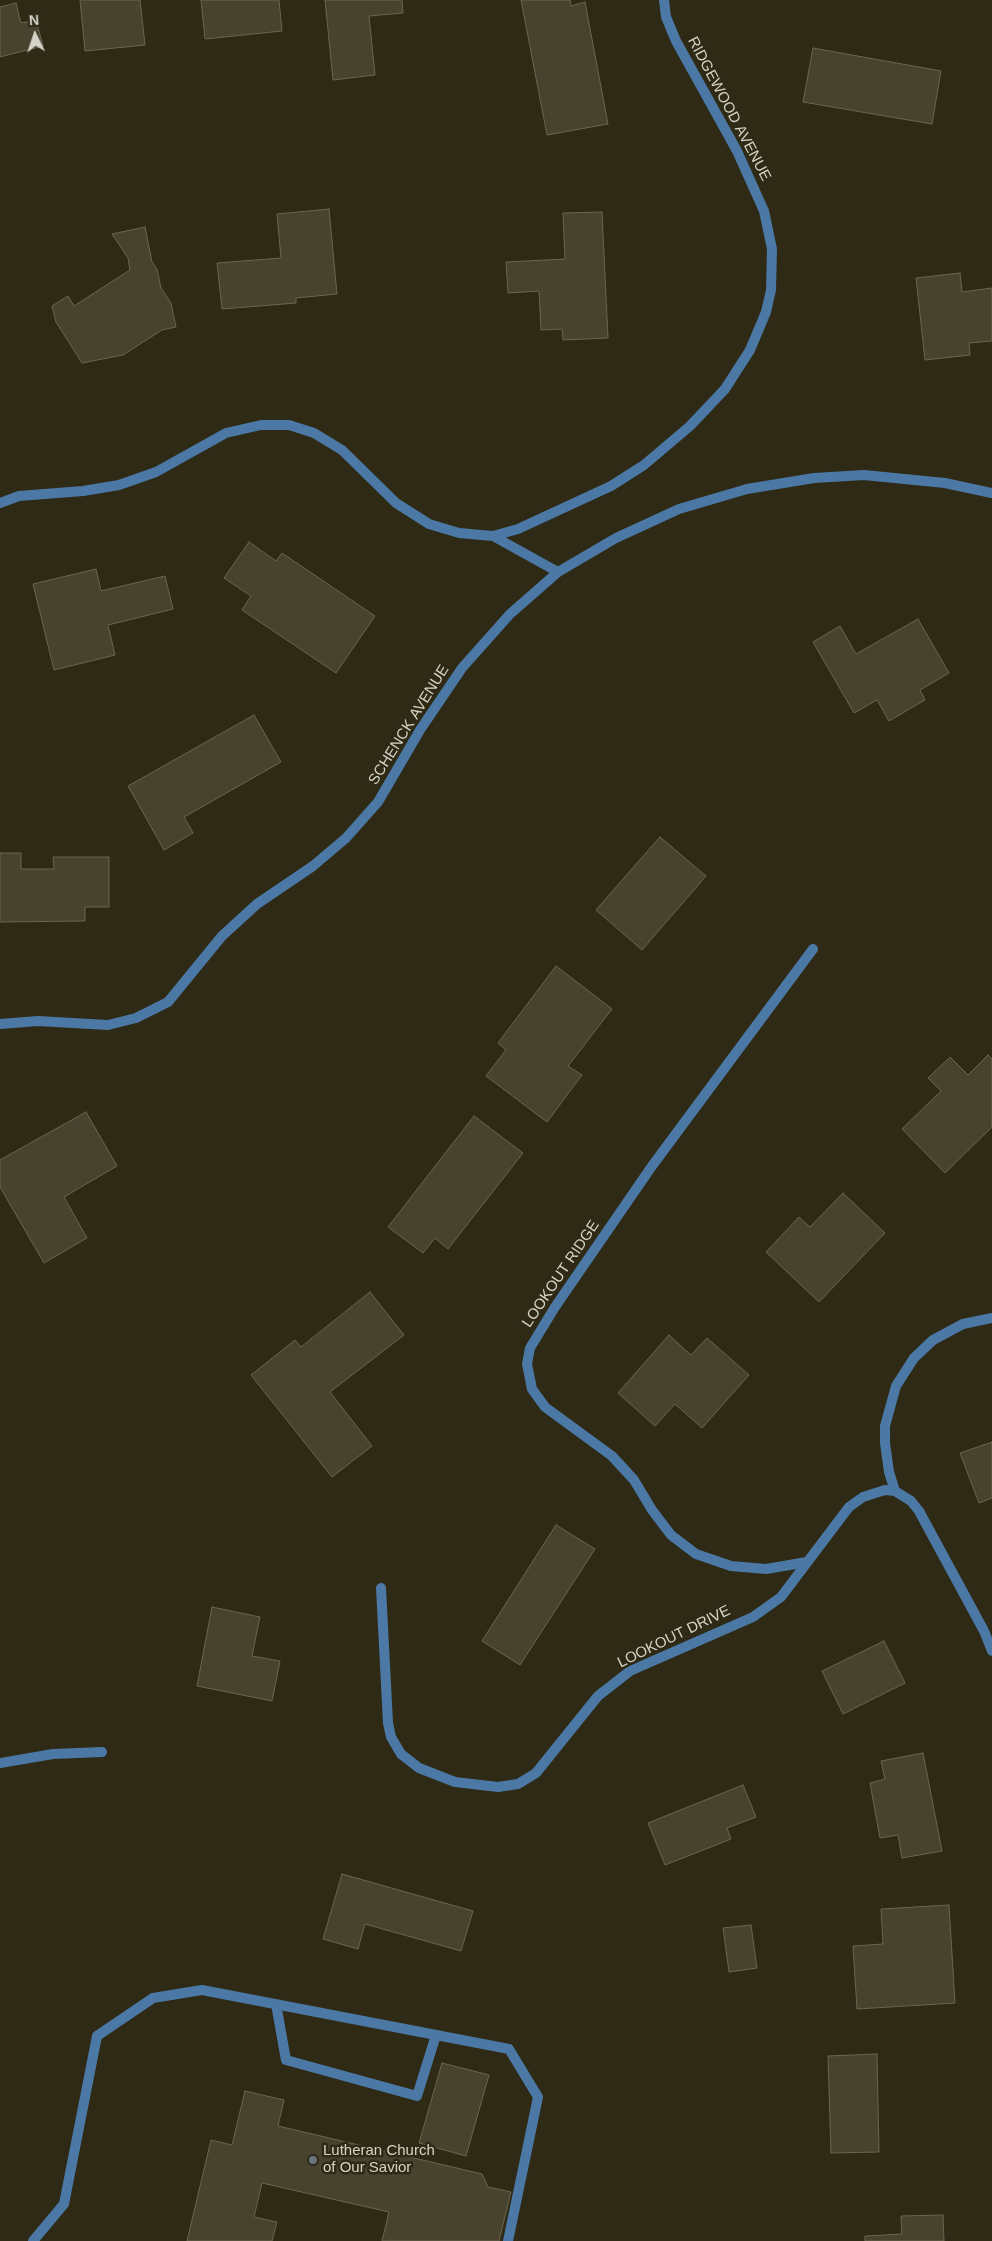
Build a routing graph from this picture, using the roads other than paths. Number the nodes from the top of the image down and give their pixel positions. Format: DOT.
graph roads {
  1 [pos="664,0"];
  2 [pos="992,493"];
  3 [pos="0,503"];
  4 [pos="493,536"];
  5 [pos="558,572"];
  6 [pos="813,950"];
  7 [pos="0,1024"];
  8 [pos="992,1318"];
  9 [pos="895,1491"];
  10 [pos="807,1562"];
  11 [pos="381,1588"];
  12 [pos="992,1651"];
  13 [pos="102,1752"];
  14 [pos="0,1763"];
  15 [pos="276,2004"];
  16 [pos="436,2035"];
  17 [pos="33,2241"];
  18 [pos="508,2241"];
  1 -- 4 [label="street, RIDGEWOOD AVENUE"];
  2 -- 5 [label="street, SCHENCK AVENUE"];
  3 -- 4 [label="street, RIDGEWOOD AVENUE"];
  4 -- 5 [label="street"];
  5 -- 7 [label="street, SCHENCK AVENUE"];
  6 -- 10 [label="street, LOOKOUT RIDGE"];
  8 -- 9 [label="street"];
  9 -- 10 [label="street, LOOKOUT DRIVE"];
  9 -- 12 [label="street"];
  10 -- 11 [label="street, LOOKOUT DRIVE"];
  13 -- 14 [label="street"];
  15 -- 16 [label="street"];
  15 -- 16 [label="street"];
  15 -- 17 [label="street"];
  16 -- 18 [label="street"];
}
